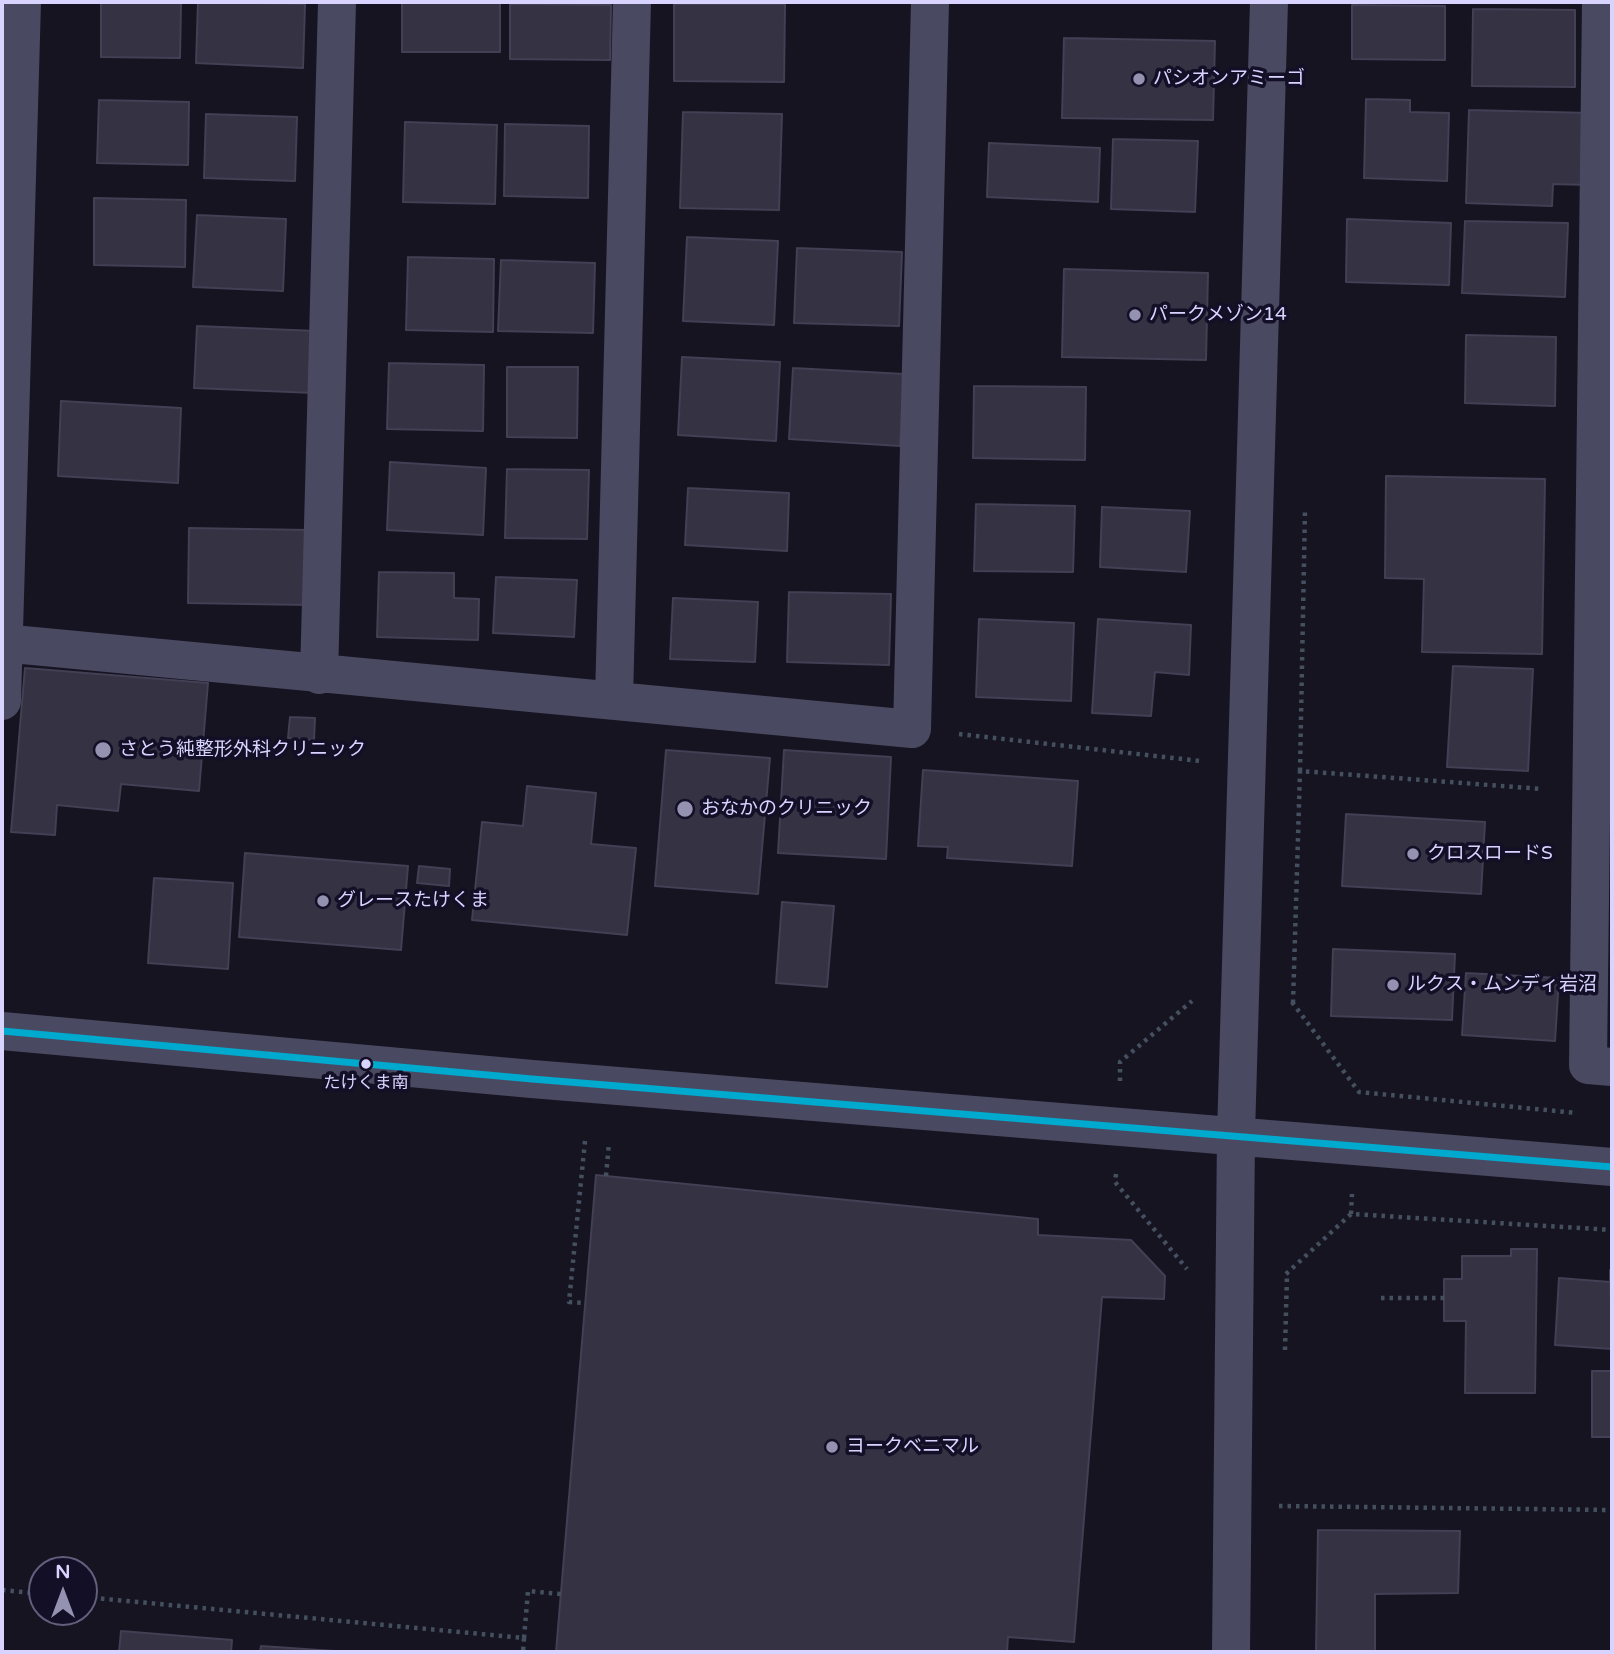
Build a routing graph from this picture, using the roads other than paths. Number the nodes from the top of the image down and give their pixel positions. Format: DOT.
graph roads {
  1 [pos="22,2"];
  2 [pos="337,2"];
  3 [pos="632,2"];
  4 [pos="930,2"];
  5 [pos="1269,2"];
  6 [pos="1601,2"];
  7 [pos="3,643"];
  8 [pos="319,674"];
  9 [pos="614,699"];
  10 [pos="2,701"];
  11 [pos="1601,793"];
  12 [pos="2,1031"];
  13 [pos="1612,1067"];
  14 [pos="1236,1134"];
  15 [pos="1612,1167"];
  16 [pos="1231,1652"];
  1 -- 7 [label="street"];
  2 -- 8 [label="street"];
  3 -- 9 [label="street"];
  4 -- 9 [label="street"];
  5 -- 14 [label="street"];
  6 -- 11 [label="street"];
  7 -- 8 [label="street"];
  7 -- 10 [label="street"];
  8 -- 9 [label="street"];
  11 -- 13 [label="street"];
  12 -- 14 [label="street"];
  14 -- 15 [label="street"];
  14 -- 16 [label="street"];
}
